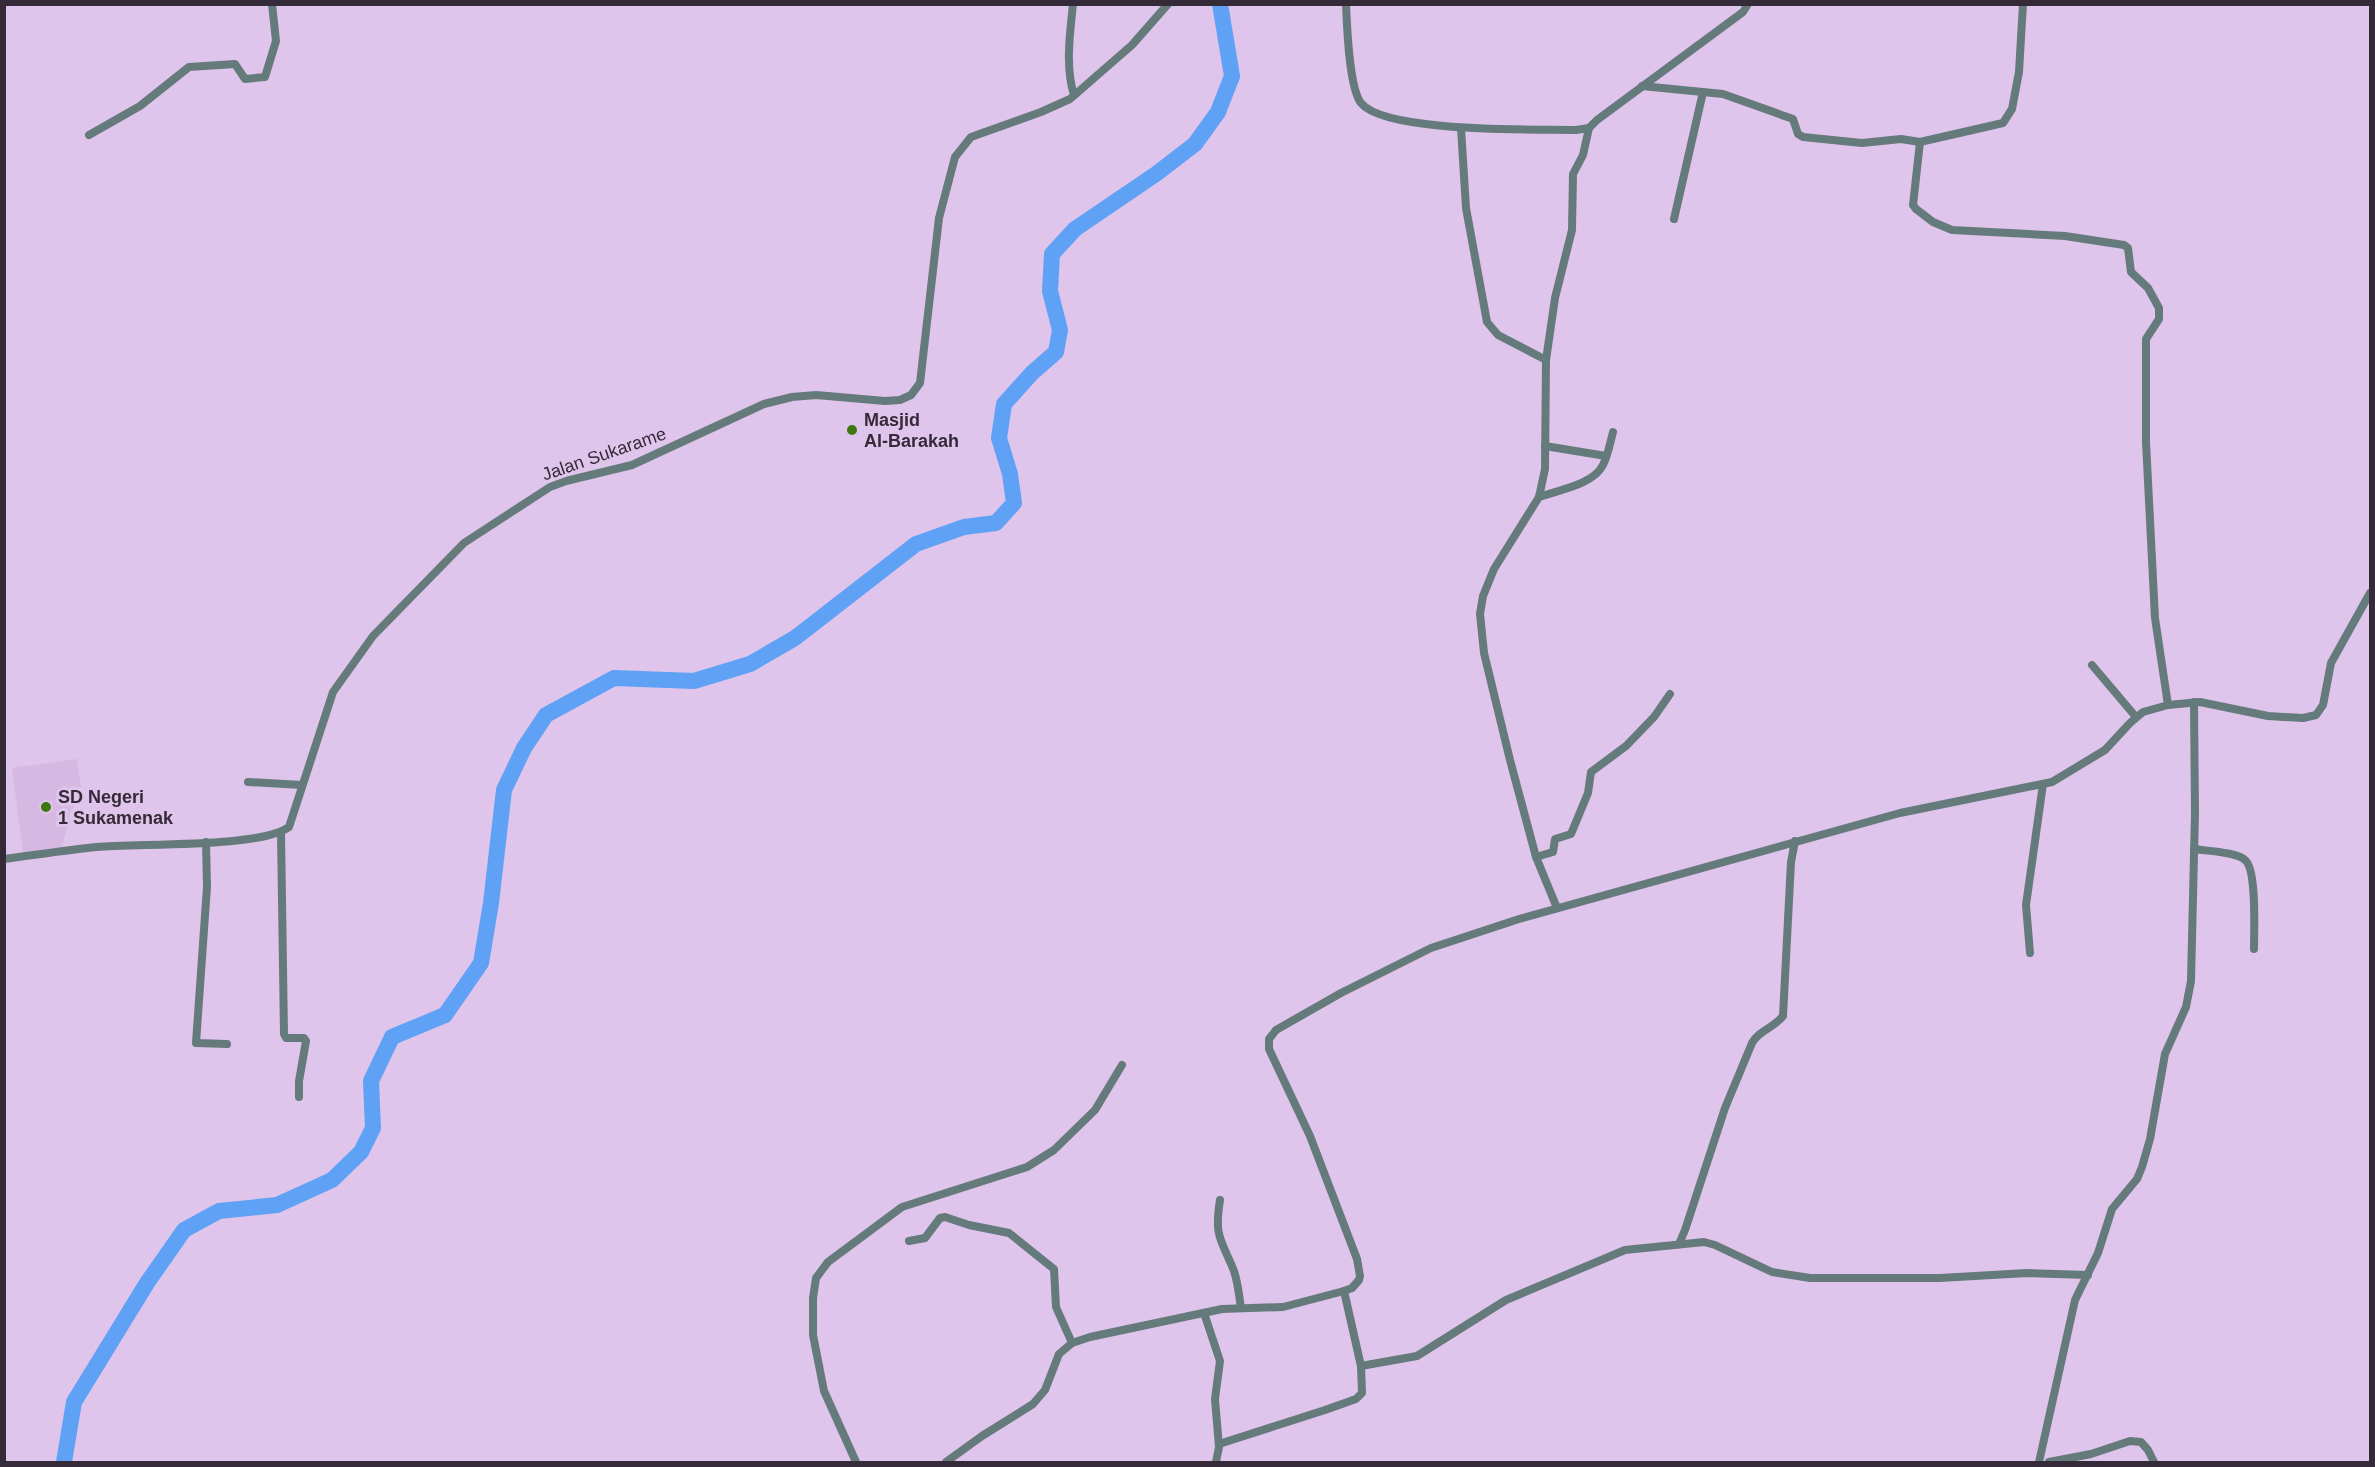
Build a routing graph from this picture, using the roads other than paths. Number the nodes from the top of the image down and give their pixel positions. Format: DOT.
graph roads {
  1 [pos="272,4"];
  2 [pos="1072,4"];
  3 [pos="1168,4"];
  4 [pos="1346,4"];
  5 [pos="1748,4"];
  6 [pos="2023,4"];
  7 [pos="1642,86"];
  8 [pos="1703,92"];
  9 [pos="1074,96"];
  10 [pos="1461,128"];
  11 [pos="1589,129"];
  12 [pos="89,135"];
  13 [pos="1920,142"];
  14 [pos="1674,219"];
  15 [pos="1546,360"];
  16 [pos="1613,432"];
  17 [pos="1545,446"];
  18 [pos="1606,456"];
  19 [pos="1539,497"];
  20 [pos="2370,592"];
  21 [pos="2092,665"];
  22 [pos="1670,694"];
  23 [pos="2194,702"];
  24 [pos="2168,705"];
  25 [pos="2136,717"];
  26 [pos="248,782"];
  27 [pos="2043,784"];
  28 [pos="302,785"];
  29 [pos="281,833"];
  30 [pos="1795,841"];
  31 [pos="206,842"];
  32 [pos="2194,849"];
  33 [pos="1536,857"];
  34 [pos="4,859"];
  35 [pos="1557,908"];
  36 [pos="2254,949"];
  37 [pos="2030,953"];
  38 [pos="227,1044"];
  39 [pos="1122,1065"];
  40 [pos="299,1097"];
  41 [pos="1220,1200"];
  42 [pos="909,1241"];
  43 [pos="1679,1244"];
  44 [pos="2088,1275"];
  45 [pos="1344,1291"];
  46 [pos="1241,1308"];
  47 [pos="1204,1313"];
  48 [pos="1072,1343"];
  49 [pos="1361,1366"];
  50 [pos="1219,1444"];
  51 [pos="856,1462"];
  52 [pos="946,1462"];
  53 [pos="1216,1462"];
  54 [pos="2039,1462"];
  55 [pos="2049,1462"];
  56 [pos="2154,1462"];
  1 -- 12 [label="street"];
  2 -- 9 [label="street"];
  3 -- 9 [label="street, Jalan Sukarame"];
  4 -- 10 [label="street"];
  5 -- 7 [label="street"];
  6 -- 13 [label="street"];
  7 -- 8 [label="street"];
  7 -- 11 [label="street"];
  8 -- 13 [label="street"];
  8 -- 14 [label="street"];
  9 -- 28 [label="street, Jalan Sukarame"];
  10 -- 11 [label="street"];
  10 -- 15 [label="street"];
  11 -- 15 [label="street"];
  13 -- 24 [label="street"];
  15 -- 17 [label="street"];
  16 -- 18 [label="street"];
  17 -- 18 [label="street"];
  17 -- 19 [label="street"];
  18 -- 19 [label="street"];
  19 -- 33 [label="street"];
  20 -- 23 [label="street"];
  21 -- 25 [label="street"];
  22 -- 33 [label="street"];
  23 -- 24 [label="street"];
  23 -- 32 [label="street"];
  24 -- 25 [label="street"];
  25 -- 27 [label="street"];
  26 -- 28 [label="street"];
  27 -- 30 [label="street"];
  27 -- 37 [label="street"];
  28 -- 29 [label="street, Jalan Sukarame"];
  29 -- 31 [label="street"];
  29 -- 40 [label="street"];
  30 -- 35 [label="street"];
  30 -- 43 [label="street"];
  31 -- 34 [label="street"];
  31 -- 38 [label="street"];
  32 -- 36 [label="street"];
  32 -- 44 [label="street"];
  33 -- 35 [label="street"];
  35 -- 45 [label="street"];
  39 -- 51 [label="street"];
  41 -- 46 [label="street"];
  42 -- 48 [label="street"];
  43 -- 44 [label="street"];
  43 -- 49 [label="street"];
  44 -- 54 [label="street"];
  45 -- 46 [label="street"];
  45 -- 49 [label="street"];
  46 -- 47 [label="street"];
  47 -- 48 [label="street"];
  47 -- 50 [label="street"];
  48 -- 52 [label="street"];
  49 -- 50 [label="street"];
  50 -- 53 [label="street"];
  55 -- 56 [label="street"];
}
